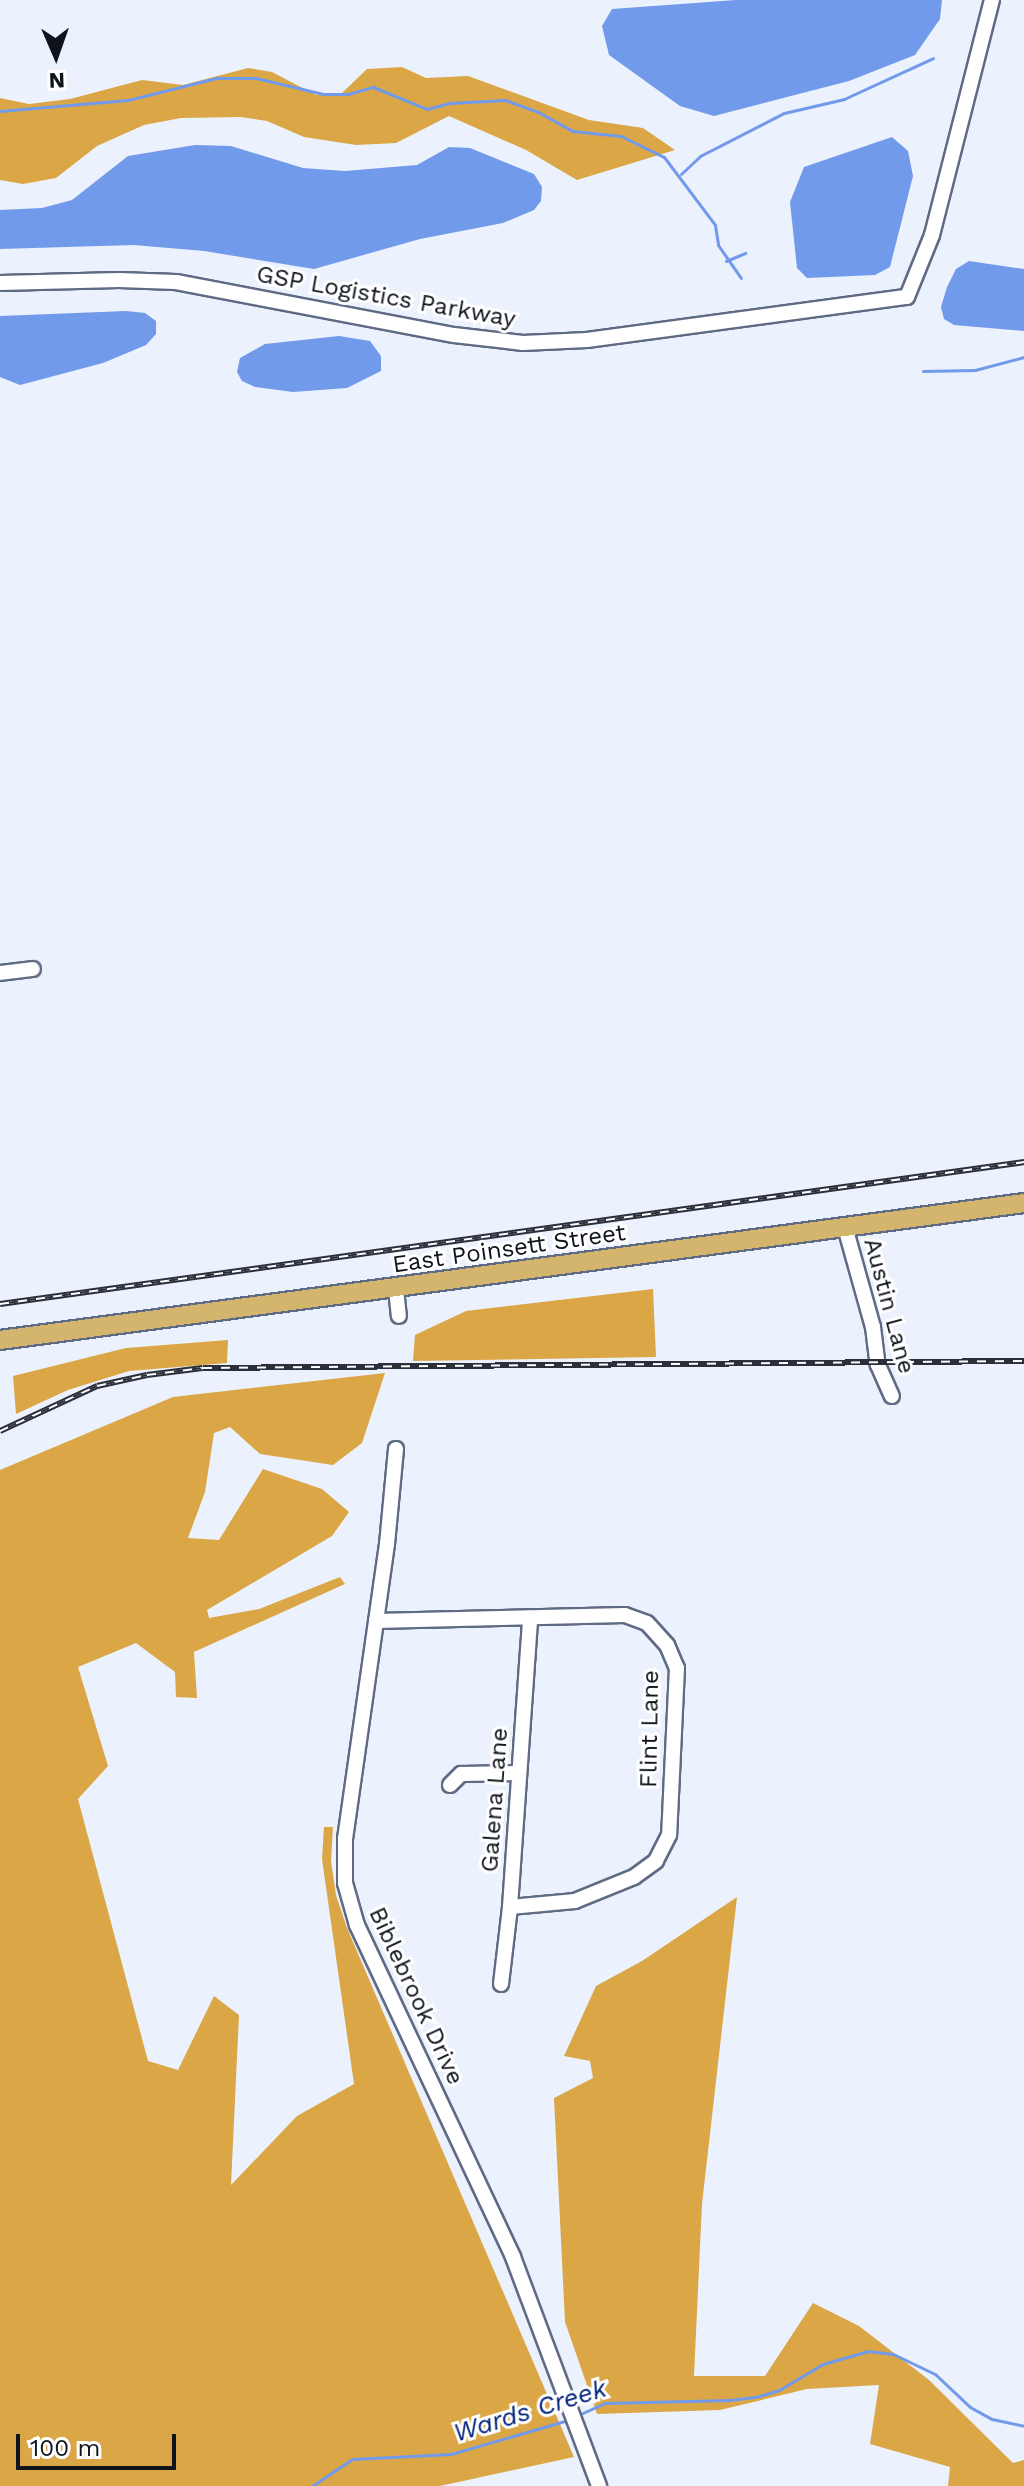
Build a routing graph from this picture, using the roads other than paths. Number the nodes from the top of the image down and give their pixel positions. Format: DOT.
graph roads {
  1 [pos="992,0"];
  2 [pos="0,283"];
  3 [pos="33,969"];
  4 [pos="0,973"];
  5 [pos="1024,1203"];
  6 [pos="845,1227"];
  7 [pos="396,1289"];
  8 [pos="399,1316"];
  9 [pos="0,1340"];
  10 [pos="892,1396"];
  11 [pos="396,1449"];
  12 [pos="530,1618"];
  13 [pos="376,1621"];
  14 [pos="517,1773"];
  15 [pos="450,1785"];
  16 [pos="510,1907"];
  17 [pos="501,1984"];
  18 [pos="599,2486"];
  1 -- 2 [label="street, GSP Logistics Parkway"];
  3 -- 4 [label="street"];
  5 -- 6 [label="main road, East Poinsett Street"];
  6 -- 7 [label="main road, East Poinsett Street"];
  6 -- 10 [label="street, Austin Lane"];
  7 -- 8 [label="street"];
  7 -- 9 [label="main road, East Poinsett Street"];
  11 -- 13 [label="street, Biblebrook Drive"];
  12 -- 13 [label="street, Flint Lane"];
  12 -- 14 [label="street, Galena Lane"];
  12 -- 16 [label="street, Flint Lane"];
  13 -- 18 [label="street, Biblebrook Drive"];
  14 -- 15 [label="street"];
  14 -- 16 [label="street, Galena Lane"];
  16 -- 17 [label="street, Galena Lane"];
}
